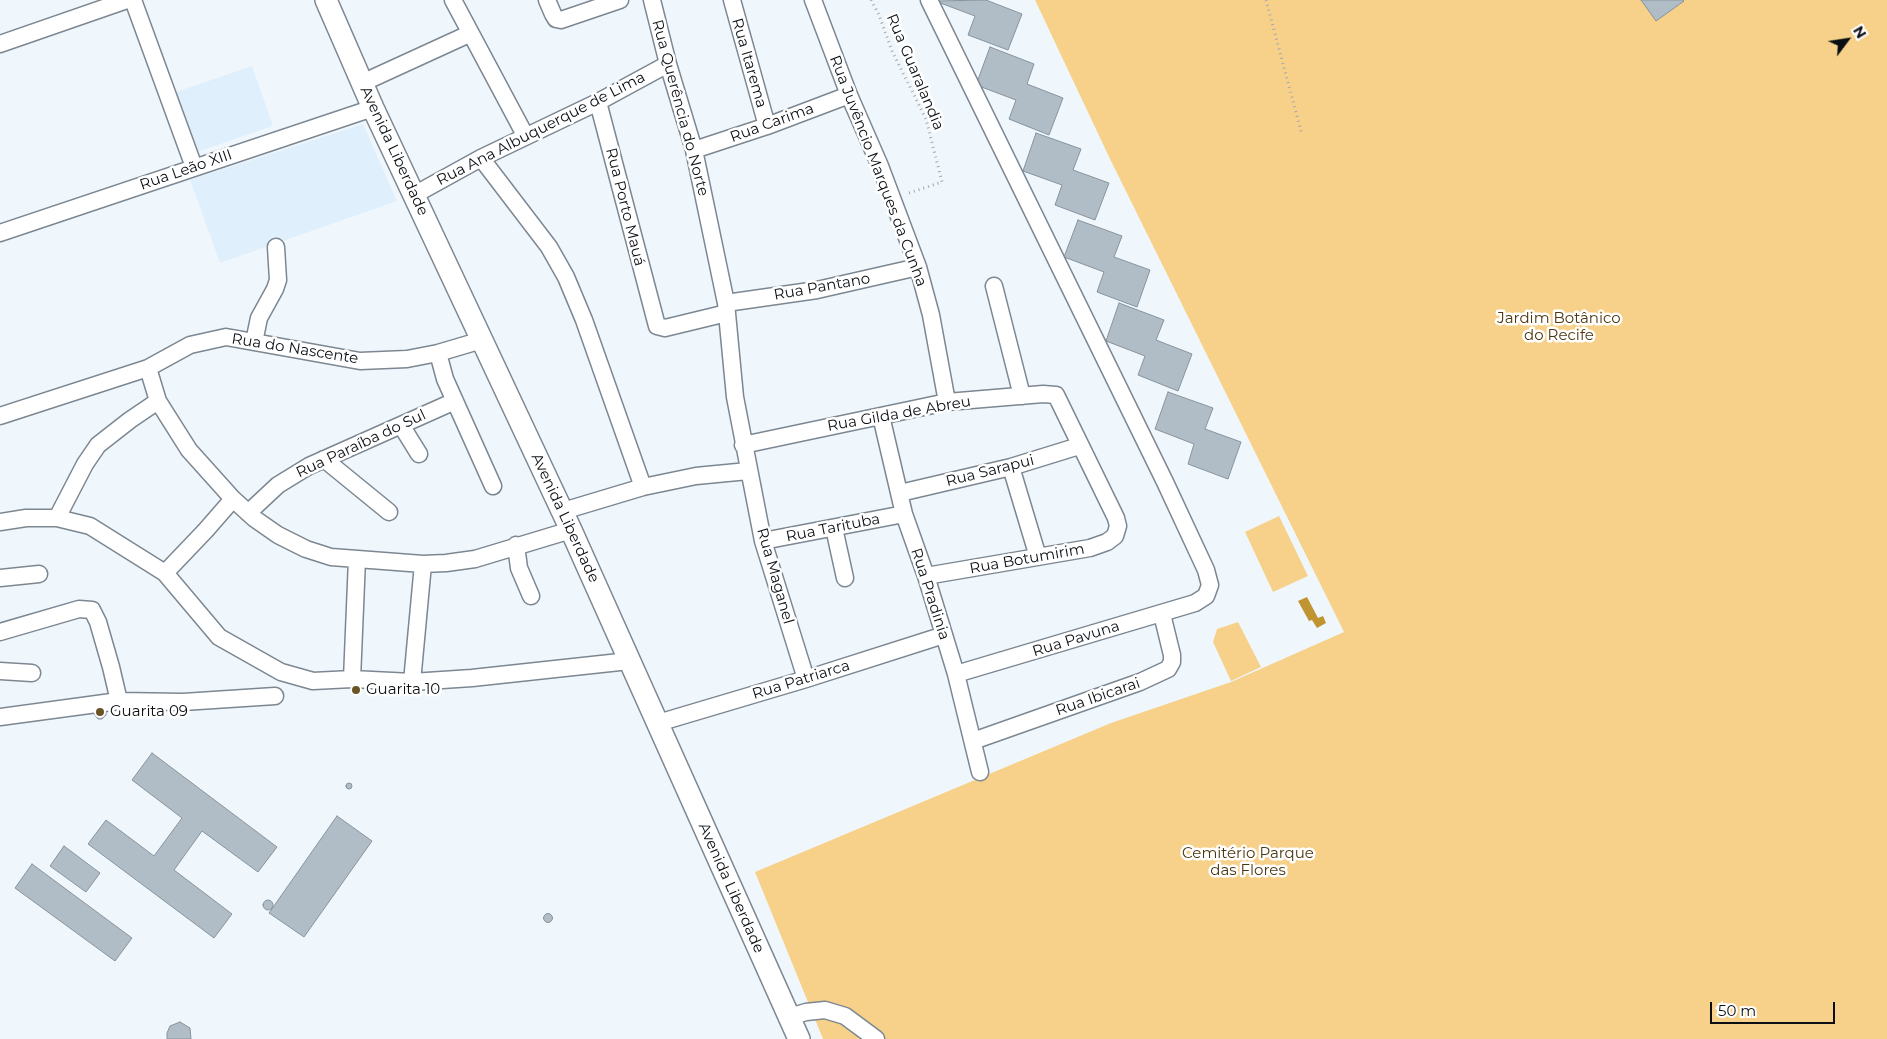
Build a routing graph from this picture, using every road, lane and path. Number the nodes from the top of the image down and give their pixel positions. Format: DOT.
graph roads {
  1 [pos="127,0"];
  2 [pos="133,0"];
  3 [pos="326,0"];
  4 [pos="453,0"];
  5 [pos="547,0"];
  6 [pos="620,0"];
  7 [pos="652,0"];
  8 [pos="732,0"];
  9 [pos="813,0"];
  10 [pos="871,0"];
  11 [pos="929,0"];
  12 [pos="1266,0"];
  13 [pos="470,34"];
  14 [pos="0,44"];
  15 [pos="668,64"];
  16 [pos="362,83"];
  17 [pos="849,95"];
  18 [pos="598,102"];
  19 [pos="373,108"];
  20 [pos="767,126"];
  21 [pos="525,135"];
  22 [pos="1302,135"];
  23 [pos="694,150"];
  24 [pos="481,158"];
  25 [pos="194,167"];
  26 [pos="414,194"];
  27 [pos="892,198"];
  28 [pos="0,233"];
  29 [pos="276,247"];
  30 [pos="918,267"];
  31 [pos="994,286"];
  32 [pos="726,308"];
  33 [pos="652,312"];
  34 [pos="482,340"];
  35 [pos="254,342"];
  36 [pos="438,353"];
  37 [pos="148,368"];
  38 [pos="1022,396"];
  39 [pos="455,401"];
  40 [pos="158,402"];
  41 [pos="947,402"];
  42 [pos="0,416"];
  43 [pos="881,416"];
  44 [pos="401,425"];
  45 [pos="743,444"];
  46 [pos="1079,446"];
  47 [pos="419,454"];
  48 [pos="324,459"];
  49 [pos="1012,467"];
  50 [pos="748,471"];
  51 [pos="493,486"];
  52 [pos="643,486"];
  53 [pos="900,493"];
  54 [pos="233,499"];
  55 [pos="389,512"];
  56 [pos="248,513"];
  57 [pos="904,514"];
  58 [pos="57,518"];
  59 [pos="567,520"];
  60 [pos="0,522"];
  61 [pos="834,528"];
  62 [pos="763,541"];
  63 [pos="516,545"];
  64 [pos="1038,557"];
  65 [pos="357,558"];
  66 [pos="423,564"];
  67 [pos="165,573"];
  68 [pos="39,574"];
  69 [pos="926,576"];
  70 [pos="0,578"];
  71 [pos="845,578"];
  72 [pos="531,596"];
  73 [pos="1162,614"];
  74 [pos="0,632"];
  75 [pos="944,635"];
  76 [pos="629,661"];
  77 [pos="0,671"];
  78 [pos="32,673"];
  79 [pos="956,674"];
  80 [pos="352,679"];
  81 [pos="806,679"];
  82 [pos="412,682"];
  83 [pos="276,696"];
  84 [pos="119,701"];
  85 [pos="0,717"];
  86 [pos="658,723"];
  87 [pos="973,741"];
  88 [pos="980,772"];
  89 [pos="789,1017"];
  90 [pos="799,1039"];
  91 [pos="876,1039"];
  1 -- 14 [label="street"];
  2 -- 25 [label="street"];
  3 -- 16 [label="main road, Avenida Liberdade"];
  4 -- 13 [label="street"];
  5 -- 6 [label="street"];
  7 -- 15 [label="street, Rua Querência do Norte"];
  8 -- 20 [label="street, Rua Itarema"];
  9 -- 17 [label="street, Rua Juvêncio Marques da Cunha"];
  10 -- 27 [label="path, Rua Guaralandia"];
  11 -- 73 [label="street, Rua Pavuna"];
  12 -- 22 [label="path"];
  13 -- 16 [label="street"];
  13 -- 21 [label="street"];
  15 -- 18 [label="street, Rua Ana Albuquerque de Lima"];
  15 -- 23 [label="street, Rua Querência do Norte"];
  16 -- 19 [label="main road, Avenida Liberdade"];
  17 -- 20 [label="street, Rua Carima"];
  17 -- 27 [label="street, Rua Juvêncio Marques da Cunha"];
  18 -- 21 [label="street, Rua Ana Albuquerque de Lima"];
  18 -- 33 [label="street, Rua Porto Mauá"];
  19 -- 25 [label="street, Rua Leão XIII"];
  19 -- 26 [label="main road, Avenida Liberdade"];
  20 -- 23 [label="street, Rua Carima"];
  21 -- 24 [label="street, Rua Ana Albuquerque de Lima"];
  23 -- 32 [label="street, Rua Querência do Norte"];
  24 -- 26 [label="street, Rua Ana Albuquerque de Lima"];
  24 -- 52 [label="street"];
  25 -- 28 [label="street, Rua Leão XIII"];
  26 -- 34 [label="main road, Avenida Liberdade"];
  27 -- 30 [label="street, Rua Juvêncio Marques da Cunha"];
  29 -- 35 [label="street"];
  30 -- 32 [label="street, Rua Pantano"];
  30 -- 41 [label="street, Rua Juvêncio Marques da Cunha"];
  31 -- 38 [label="street"];
  32 -- 33 [label="street, Rua Pantano"];
  32 -- 45 [label="street, Rua Maganel"];
  34 -- 36 [label="street, Rua do Nascente"];
  34 -- 59 [label="main road, Avenida Liberdade"];
  35 -- 36 [label="street, Rua do Nascente"];
  35 -- 37 [label="street, Rua do Nascente"];
  36 -- 39 [label="street"];
  37 -- 40 [label="street"];
  37 -- 42 [label="street, Rua do Nascente"];
  38 -- 41 [label="street, Rua Gilda de Abreu"];
  38 -- 46 [label="street, Rua Gilda de Abreu"];
  39 -- 44 [label="street, Rua Paraíba do Sul"];
  39 -- 51 [label="street"];
  40 -- 54 [label="street"];
  40 -- 58 [label="street"];
  41 -- 43 [label="street, Rua Gilda de Abreu"];
  43 -- 45 [label="street, Rua Gilda de Abreu"];
  43 -- 53 [label="street, Rua Pradinia"];
  44 -- 47 [label="street"];
  44 -- 48 [label="street, Rua Paraíba do Sul"];
  45 -- 50 [label="street, Rua Maganel"];
  46 -- 49 [label="street, Rua Sarapui"];
  46 -- 64 [label="street, Rua Botumirim"];
  48 -- 55 [label="street"];
  48 -- 56 [label="street, Rua Paraíba do Sul"];
  49 -- 53 [label="street, Rua Sarapui"];
  49 -- 64 [label="street"];
  50 -- 52 [label="street"];
  50 -- 62 [label="street, Rua Maganel"];
  52 -- 59 [label="street"];
  53 -- 57 [label="street, Rua Pradinia"];
  54 -- 56 [label="street"];
  54 -- 67 [label="street"];
  56 -- 65 [label="street"];
  57 -- 61 [label="street, Rua Tarituba"];
  57 -- 69 [label="street, Rua Pradinia"];
  58 -- 60 [label="street"];
  58 -- 67 [label="street"];
  59 -- 63 [label="street"];
  59 -- 76 [label="main road, Avenida Liberdade"];
  61 -- 62 [label="street, Rua Tarituba"];
  61 -- 71 [label="street"];
  62 -- 81 [label="street, Rua Maganel"];
  63 -- 66 [label="street"];
  63 -- 72 [label="street"];
  64 -- 69 [label="street, Rua Botumirim"];
  65 -- 66 [label="street"];
  65 -- 80 [label="street"];
  66 -- 82 [label="street"];
  67 -- 80 [label="street"];
  68 -- 70 [label="street"];
  69 -- 75 [label="street, Rua Pradinia"];
  73 -- 79 [label="street, Rua Pavuna"];
  73 -- 87 [label="street, Rua Ibicarai"];
  74 -- 84 [label="street"];
  75 -- 79 [label="street, Rua Pradinia"];
  75 -- 81 [label="street, Rua Patriarca"];
  76 -- 82 [label="street"];
  76 -- 86 [label="main road, Avenida Liberdade"];
  77 -- 78 [label="street"];
  79 -- 87 [label="street, Rua Pradinia"];
  80 -- 82 [label="street"];
  81 -- 86 [label="street, Rua Patriarca"];
  83 -- 84 [label="street"];
  84 -- 85 [label="street"];
  86 -- 89 [label="main road, Avenida Liberdade"];
  87 -- 88 [label="street, Rua Pradinia"];
  89 -- 90 [label="main road, Avenida Liberdade"];
  89 -- 91 [label="street"];
}
